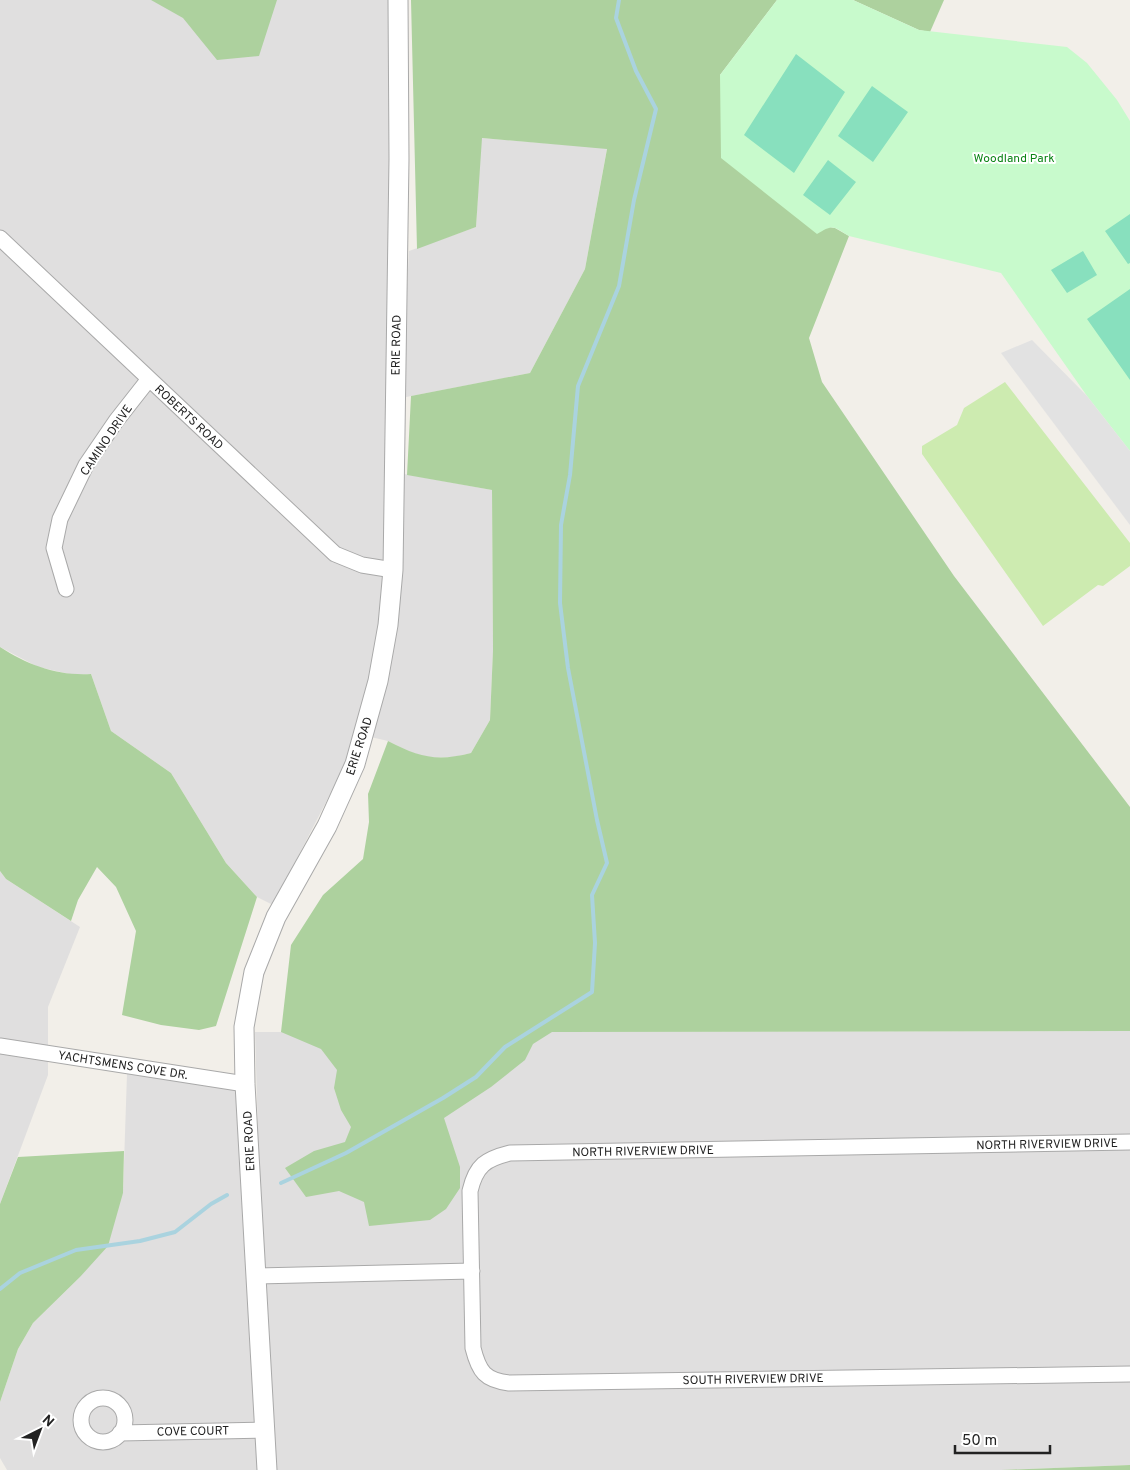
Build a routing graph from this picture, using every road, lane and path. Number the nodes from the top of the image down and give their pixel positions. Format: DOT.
graph roads {
  1 [pos="398,0"];
  2 [pos="0,238"];
  3 [pos="149,380"];
  4 [pos="393,570"];
  5 [pos="66,589"];
  6 [pos="0,1046"];
  7 [pos="245,1084"];
  8 [pos="1130,1142"];
  9 [pos="472,1271"];
  10 [pos="257,1276"];
  11 [pos="1130,1374"];
  12 [pos="265,1430"];
  13 [pos="120,1433"];
  14 [pos="267,1470"];
  1 -- 4 [label="street, ERIE ROAD"];
  2 -- 3 [label="street, ROBERTS ROAD"];
  3 -- 4 [label="street, ROBERTS ROAD"];
  3 -- 5 [label="street, CAMINO DRIVE"];
  4 -- 7 [label="street, ERIE ROAD"];
  6 -- 7 [label="street, YACHTSMENS COVE DR."];
  7 -- 10 [label="street, ERIE ROAD"];
  8 -- 9 [label="street, NORTH RIVERVIEW DRIVE"];
  9 -- 10 [label="street"];
  9 -- 11 [label="street, SOUTH RIVERVIEW DRIVE"];
  10 -- 12 [label="street, ERIE ROAD"];
  12 -- 13 [label="street, COVE COURT"];
  12 -- 14 [label="street, ERIE ROAD"];
}
